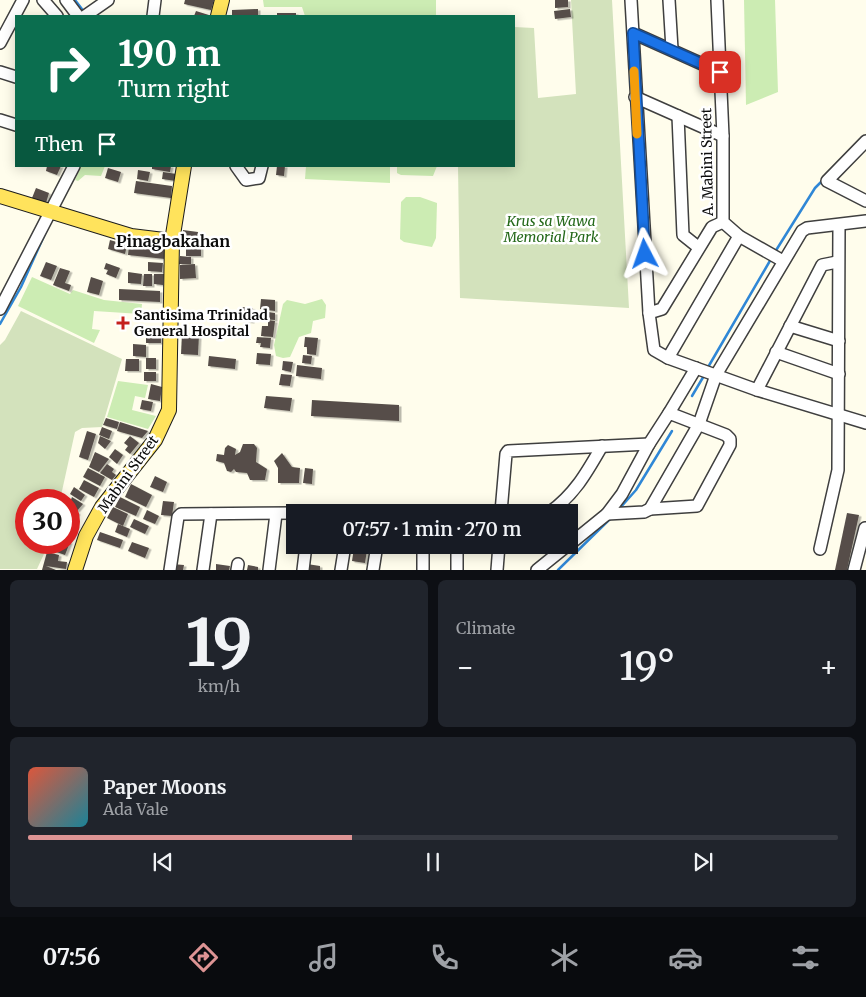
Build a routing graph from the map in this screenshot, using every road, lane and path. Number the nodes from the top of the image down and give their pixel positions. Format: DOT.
graph roads {
  1 [pos="23,0"];
  2 [pos="66,0"];
  3 [pos="154,0"];
  4 [pos="222,0"];
  5 [pos="631,0"];
  6 [pos="669,0"];
  7 [pos="717,0"];
  8 [pos="101,2"];
  9 [pos="82,15"];
  10 [pos="84,15"];
  11 [pos="107,15"];
  12 [pos="151,15"];
  13 [pos="218,15"];
  14 [pos="633,33"];
  15 [pos="0,43"];
  16 [pos="672,49"];
  17 [pos="0,72"];
  18 [pos="720,72"];
  19 [pos="15,76"];
  20 [pos="635,97"];
  21 [pos="678,116"];
  22 [pos="0,120"];
  23 [pos="15,124"];
  24 [pos="722,136"];
  25 [pos="866,141"];
  26 [pos="73,167"];
  27 [pos="184,167"];
  28 [pos="237,167"];
  29 [pos="262,167"];
  30 [pos="0,196"];
  31 [pos="866,201"];
  32 [pos="49,211"];
  33 [pos="866,221"];
  34 [pos="723,222"];
  35 [pos="839,224"];
  36 [pos="739,236"];
  37 [pos="172,241"];
  38 [pos="698,247"];
  39 [pos="777,256"];
  40 [pos="837,262"];
  41 [pos="0,309"];
  42 [pos="649,313"];
  43 [pos="790,326"];
  44 [pos="840,341"];
  45 [pos="776,352"];
  46 [pos="668,358"];
  47 [pos="706,371"];
  48 [pos="839,374"];
  49 [pos="757,390"];
  50 [pos="669,414"];
  51 [pos="839,415"];
  52 [pos="866,423"];
  53 [pos="700,424"];
  54 [pos="649,444"];
  55 [pos="602,446"];
  56 [pos="503,504"];
  57 [pos="562,504"];
  58 [pos="650,509"];
  59 [pos="609,513"];
  60 [pos="211,514"];
  61 [pos="276,514"];
  62 [pos="286,514"];
  63 [pos="865,528"];
  64 [pos="578,537"];
  65 [pos="820,550"];
  66 [pos="305,554"];
  67 [pos="344,554"];
  68 [pos="376,554"];
  69 [pos="423,554"];
  70 [pos="457,554"];
  71 [pos="499,554"];
  72 [pos="557,554"];
  73 [pos="76,570"];
  74 [pos="170,570"];
  75 [pos="203,570"];
  76 [pos="269,570"];
  77 [pos="303,570"];
  78 [pos="341,570"];
  79 [pos="373,570"];
  80 [pos="423,570"];
  81 [pos="457,570"];
  82 [pos="497,570"];
  83 [pos="538,570"];
  84 [pos="854,570"];
  1 -- 15 [label="street"];
  2 -- 9 [label="street"];
  3 -- 12 [label="street"];
  4 -- 13 [label="main road"];
  5 -- 14 [label="street"];
  6 -- 16 [label="street"];
  7 -- 18 [label="street, A. Mabini Street"];
  8 -- 10 [label="street"];
  8 -- 11 [label="street"];
  14 -- 16 [label="street"];
  14 -- 20 [label="street"];
  16 -- 18 [label="street"];
  17 -- 19 [label="street"];
  18 -- 24 [label="street, A. Mabini Street"];
  20 -- 21 [label="street"];
  20 -- 42 [label="street"];
  21 -- 24 [label="street"];
  21 -- 38 [label="street"];
  22 -- 23 [label="street"];
  24 -- 34 [label="street, A. Mabini Street"];
  25 -- 31 [label="street"];
  26 -- 32 [label="street"];
  27 -- 37 [label="main road, Mabini Street"];
  28 -- 29 [label="street"];
  30 -- 32 [label="main road"];
  32 -- 37 [label="main road"];
  32 -- 41 [label="street"];
  33 -- 35 [label="street"];
  34 -- 36 [label="street, A. Mabini Street"];
  34 -- 38 [label="street"];
  35 -- 39 [label="street"];
  35 -- 40 [label="street"];
  36 -- 39 [label="street, A. Mabini Street"];
  36 -- 46 [label="street"];
  37 -- 73 [label="main road, Mabini Street"];
  38 -- 42 [label="street"];
  39 -- 47 [label="street"];
  40 -- 43 [label="street"];
  40 -- 44 [label="street"];
  42 -- 46 [label="street"];
  43 -- 44 [label="street"];
  43 -- 45 [label="street"];
  44 -- 48 [label="street"];
  45 -- 48 [label="street"];
  45 -- 49 [label="street"];
  46 -- 47 [label="street"];
  47 -- 49 [label="street"];
  47 -- 50 [label="street"];
  47 -- 53 [label="street"];
  48 -- 51 [label="street"];
  49 -- 51 [label="street"];
  50 -- 53 [label="street"];
  50 -- 54 [label="street"];
  51 -- 52 [label="street"];
  51 -- 65 [label="street"];
  53 -- 58 [label="street"];
  53 -- 58 [label="street"];
  54 -- 55 [label="street"];
  54 -- 59 [label="street"];
  55 -- 56 [label="street"];
  55 -- 57 [label="street"];
  58 -- 59 [label="street"];
  59 -- 64 [label="street"];
  60 -- 61 [label="street"];
  60 -- 74 [label="street"];
  60 -- 75 [label="street"];
  61 -- 62 [label="street"];
  61 -- 76 [label="street"];
  63 -- 84 [label="street"];
  66 -- 77 [label="street"];
  67 -- 78 [label="street"];
  68 -- 79 [label="street"];
  69 -- 80 [label="street"];
  70 -- 81 [label="street"];
  71 -- 82 [label="street"];
  72 -- 83 [label="street"];
}
